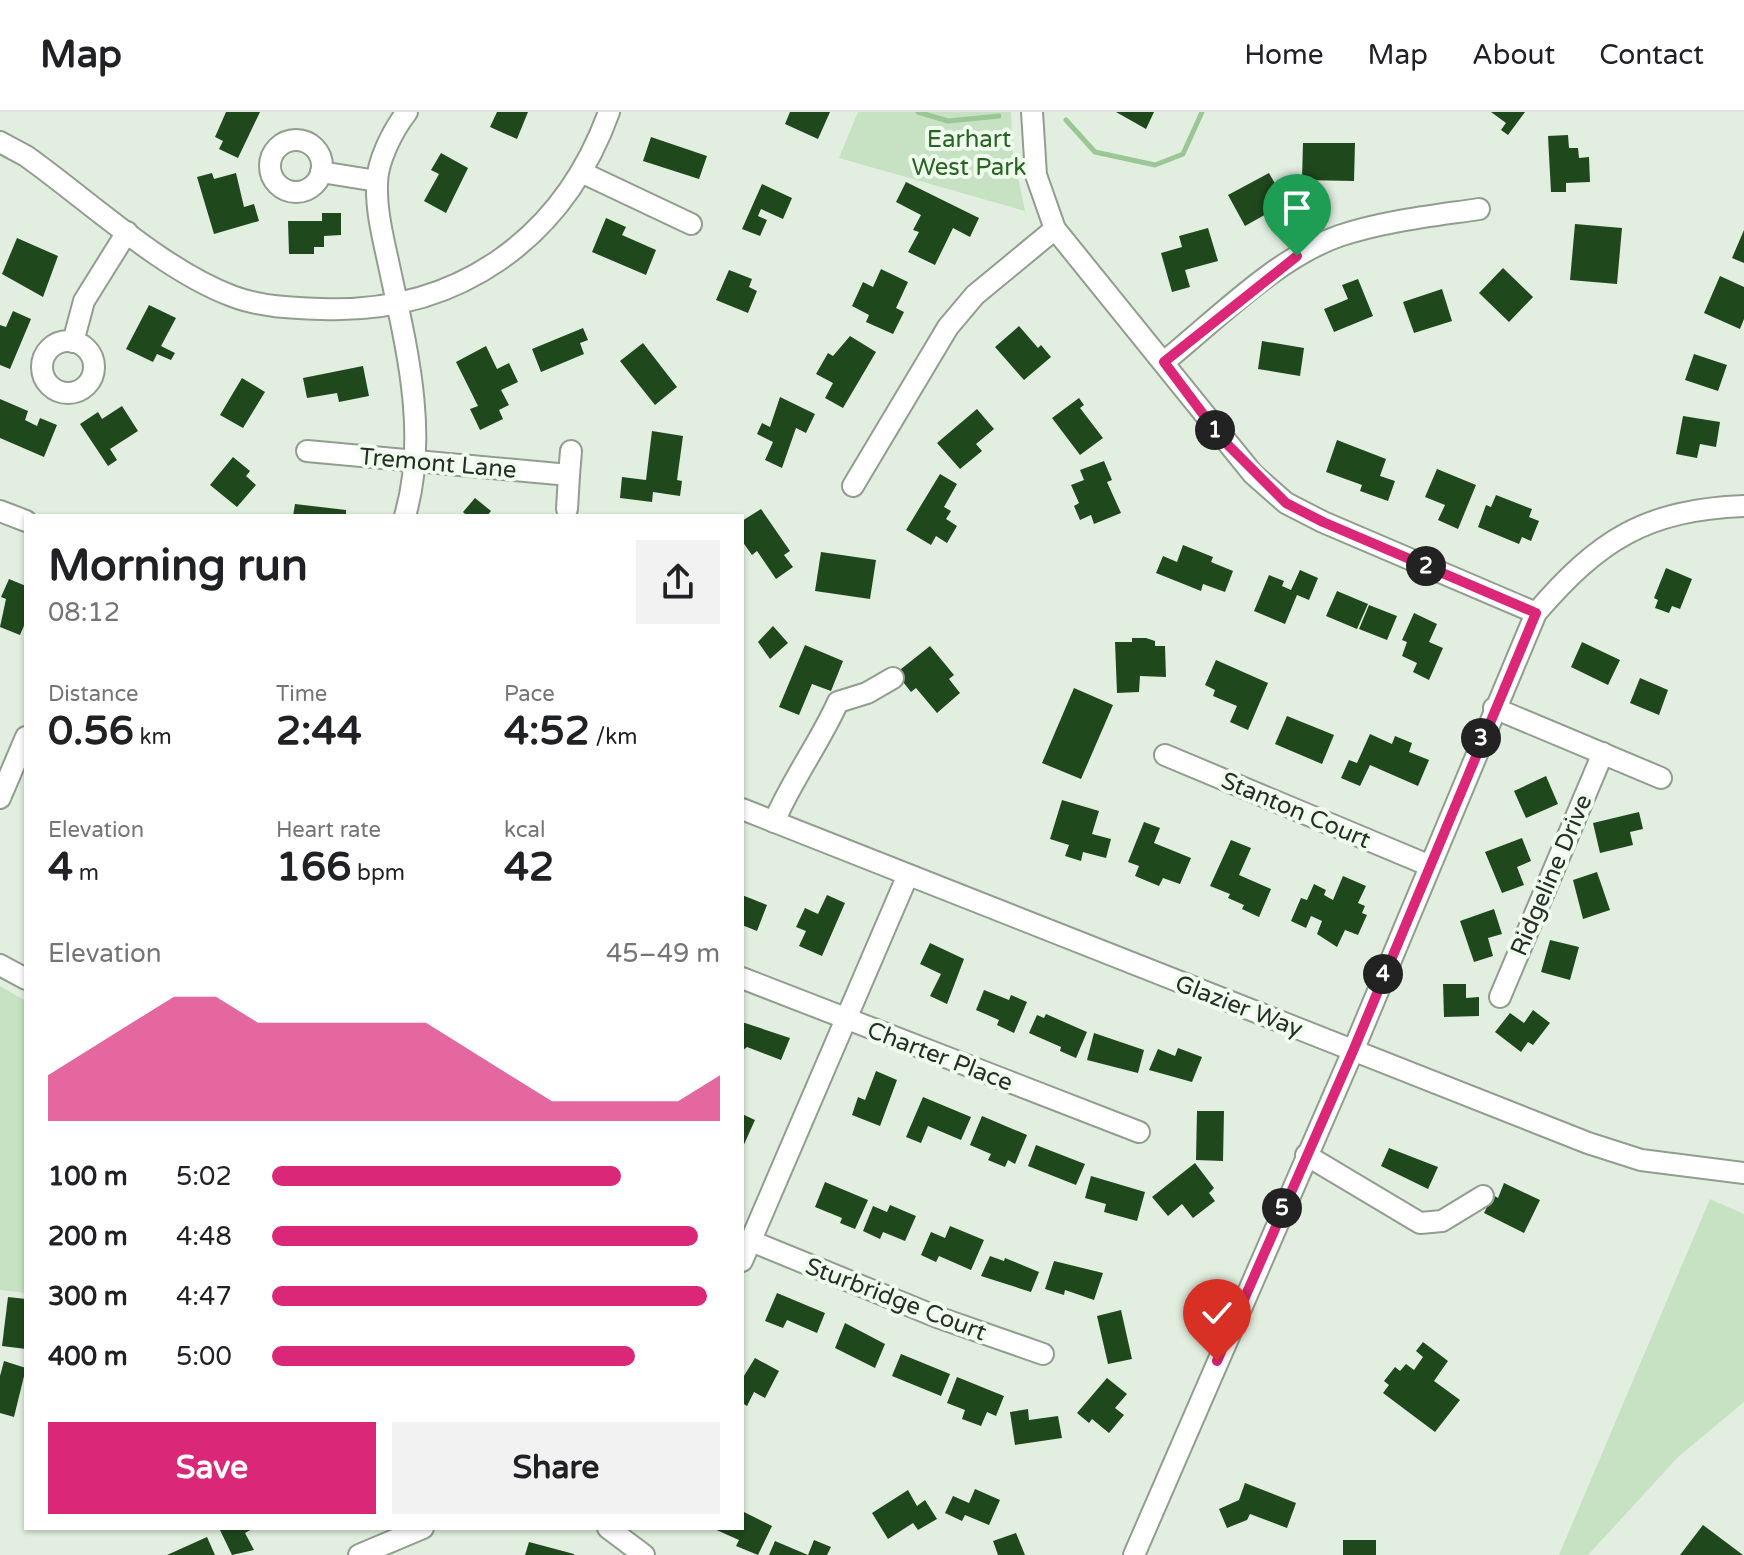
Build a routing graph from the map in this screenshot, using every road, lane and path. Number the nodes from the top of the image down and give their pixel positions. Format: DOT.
graph roads {
  1 [pos="407,112"];
  2 [pos="609,112"];
  3 [pos="1032,112"];
  4 [pos="0,142"];
  5 [pos="321,172"];
  6 [pos="581,172"];
  7 [pos="377,181"];
  8 [pos="1479,209"];
  9 [pos="691,224"];
  10 [pos="1055,229"];
  11 [pos="127,232"];
  12 [pos="398,306"];
  13 [pos="73,342"];
  14 [pos="1164,362"];
  15 [pos="307,451"];
  16 [pos="571,451"];
  17 [pos="415,461"];
  18 [pos="569,475"];
  19 [pos="853,486"];
  20 [pos="1744,506"];
  21 [pos="567,509"];
  22 [pos="0,511"];
  23 [pos="405,514"];
  24 [pos="24,520"];
  25 [pos="1536,613"];
  26 [pos="893,678"];
  27 [pos="1494,708"];
  28 [pos="24,742"];
  29 [pos="1603,753"];
  30 [pos="1165,755"];
  31 [pos="1661,778"];
  32 [pos="0,798"];
  33 [pos="744,810"];
  34 [pos="774,822"];
  35 [pos="1428,865"];
  36 [pos="907,877"];
  37 [pos="0,965"];
  38 [pos="24,978"];
  39 [pos="744,979"];
  40 [pos="1500,997"];
  41 [pos="846,1020"];
  42 [pos="1353,1051"];
  43 [pos="1139,1132"];
  44 [pos="1306,1155"];
  45 [pos="1744,1173"];
  46 [pos="1483,1196"];
  47 [pos="751,1241"];
  48 [pos="744,1257"];
  49 [pos="1043,1354"];
  50 [pos="418,1530"];
  51 [pos="611,1530"];
  52 [pos="359,1555"];
  53 [pos="644,1555"];
  54 [pos="1134,1555"];
  1 -- 7 [label="street"];
  2 -- 6 [label="street"];
  3 -- 10 [label="street"];
  4 -- 11 [label="street"];
  5 -- 7 [label="street"];
  6 -- 9 [label="street"];
  6 -- 12 [label="street"];
  7 -- 12 [label="street"];
  8 -- 14 [label="street"];
  10 -- 14 [label="street"];
  10 -- 19 [label="street"];
  11 -- 12 [label="street"];
  11 -- 13 [label="street"];
  12 -- 17 [label="street"];
  14 -- 25 [label="street"];
  15 -- 17 [label="street, Tremont Lane"];
  16 -- 18 [label="street"];
  17 -- 18 [label="street, Tremont Lane"];
  17 -- 23 [label="street"];
  18 -- 21 [label="street"];
  20 -- 25 [label="street"];
  22 -- 24 [label="street"];
  25 -- 27 [label="street"];
  26 -- 34 [label="street"];
  27 -- 29 [label="street"];
  27 -- 35 [label="street"];
  28 -- 32 [label="street"];
  29 -- 31 [label="street"];
  29 -- 40 [label="street, Ridgeline Drive"];
  30 -- 35 [label="street, Stanton Court"];
  33 -- 34 [label="street, Glazier Way"];
  34 -- 36 [label="street, Glazier Way"];
  35 -- 42 [label="street"];
  36 -- 41 [label="street"];
  36 -- 42 [label="street, Glazier Way"];
  37 -- 38 [label="street"];
  39 -- 41 [label="street, Charter Place"];
  41 -- 43 [label="street, Charter Place"];
  41 -- 47 [label="street"];
  42 -- 44 [label="street"];
  42 -- 45 [label="street, Glazier Way"];
  44 -- 46 [label="street"];
  44 -- 54 [label="street"];
  47 -- 48 [label="street"];
  47 -- 49 [label="street, Sturbridge Court"];
  50 -- 52 [label="street"];
  51 -- 53 [label="street"];
}
